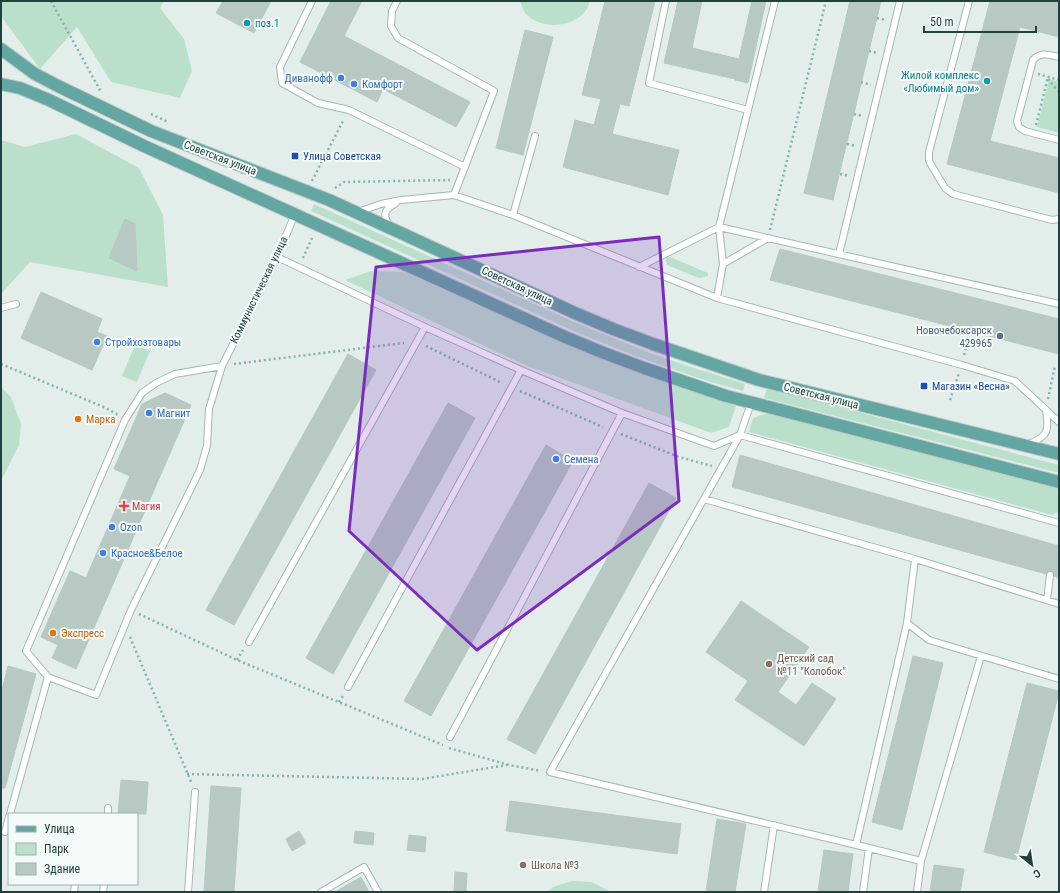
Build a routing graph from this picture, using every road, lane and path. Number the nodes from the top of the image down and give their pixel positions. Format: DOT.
graph roads {
  1 [pos="51,1"];
  2 [pos="312,1"];
  3 [pos="397,1"];
  4 [pos="666,1"];
  5 [pos="775,1"];
  6 [pos="826,1"];
  7 [pos="900,1"];
  8 [pos="969,1"];
  9 [pos="1,49"];
  10 [pos="1059,57"];
  11 [pos="1030,72"];
  12 [pos="1048,78"];
  13 [pos="1059,80"];
  14 [pos="1,84"];
  15 [pos="101,92"];
  16 [pos="1059,92"];
  17 [pos="349,110"];
  18 [pos="748,110"];
  19 [pos="158,118"];
  20 [pos="171,123"];
  21 [pos="1034,134"];
  22 [pos="535,136"];
  23 [pos="1059,140"];
  24 [pos="464,167"];
  25 [pos="312,181"];
  26 [pos="335,188"];
  27 [pos="454,195"];
  28 [pos="401,200"];
  29 [pos="357,213"];
  30 [pos="295,214"];
  31 [pos="513,215"];
  32 [pos="1059,220"];
  33 [pos="719,227"];
  34 [pos="390,228"];
  35 [pos="312,238"];
  36 [pos="768,238"];
  37 [pos="839,254"];
  38 [pos="277,257"];
  39 [pos="723,264"];
  40 [pos="299,267"];
  41 [pos="639,267"];
  42 [pos="717,298"];
  43 [pos="16,304"];
  44 [pos="1059,304"];
  45 [pos="1,308"];
  46 [pos="425,327"];
  47 [pos="417,342"];
  48 [pos="1,364"];
  49 [pos="222,366"];
  50 [pos="1055,366"];
  51 [pos="521,370"];
  52 [pos="512,387"];
  53 [pos="751,403"];
  54 [pos="1046,410"];
  55 [pos="622,413"];
  56 [pos="126,420"];
  57 [pos="1059,422"];
  58 [pos="612,431"];
  59 [pos="740,435"];
  60 [pos="1026,446"];
  61 [pos="1059,454"];
  62 [pos="721,469"];
  63 [pos="1059,482"];
  64 [pos="704,499"];
  65 [pos="1059,523"];
  66 [pos="914,559"];
  67 [pos="1050,575"];
  68 [pos="1047,600"];
  69 [pos="1059,604"];
  70 [pos="131,610"];
  71 [pos="907,623"];
  72 [pos="125,625"];
  73 [pos="249,642"];
  74 [pos="981,656"];
  75 [pos="48,677"];
  76 [pos="1059,679"];
  77 [pos="348,687"];
  78 [pos="450,737"];
  79 [pos="510,765"];
  80 [pos="550,772"];
  81 [pos="195,792"];
  82 [pos="10,813"];
  83 [pos="8,821"];
  84 [pos="774,825"];
  85 [pos="5,832"];
  86 [pos="856,844"];
  87 [pos="869,848"];
  88 [pos="921,861"];
  89 [pos="188,892"];
  90 [pos="321,892"];
  91 [pos="378,892"];
  92 [pos="764,892"];
  93 [pos="863,892"];
  94 [pos="917,892"];
  1 -- 15 [label="path"];
  2 -- 17 [label="lane"];
  3 -- 24 [label="lane"];
  4 -- 18 [label="lane"];
  5 -- 18 [label="lane"];
  6 -- 36 [label="path"];
  7 -- 37 [label="lane"];
  8 -- 32 [label="lane"];
  9 -- 29 [label="main road, Советская улица"];
  10 -- 11 [label="lane"];
  11 -- 12 [label="path"];
  11 -- 21 [label="lane"];
  12 -- 13 [label="path"];
  12 -- 16 [label="path"];
  12 -- 21 [label="path"];
  14 -- 30 [label="main road, Советская улица"];
  17 -- 24 [label="lane"];
  17 -- 25 [label="path"];
  18 -- 33 [label="lane"];
  19 -- 20 [label="path"];
  21 -- 23 [label="lane"];
  22 -- 31 [label="lane"];
  24 -- 26 [label="path"];
  24 -- 27 [label="lane"];
  27 -- 28 [label="lane"];
  27 -- 31 [label="lane"];
  28 -- 29 [label="lane"];
  28 -- 34 [label="lane"];
  29 -- 34 [label="main road, Советская улица"];
  30 -- 38 [label="lane, Коммунистическая улица"];
  30 -- 53 [label="main road, Советская улица"];
  31 -- 41 [label="lane"];
  33 -- 36 [label="lane"];
  33 -- 39 [label="lane"];
  33 -- 41 [label="lane"];
  34 -- 60 [label="main road, Советская улица"];
  35 -- 40 [label="path"];
  36 -- 37 [label="lane"];
  36 -- 39 [label="lane"];
  37 -- 44 [label="lane"];
  38 -- 40 [label="lane"];
  38 -- 49 [label="lane, Коммунистическая улица"];
  39 -- 42 [label="lane"];
  40 -- 46 [label="lane"];
  41 -- 42 [label="lane"];
  42 -- 54 [label="lane"];
  43 -- 45 [label="lane"];
  46 -- 47 [label="lane"];
  46 -- 51 [label="lane"];
  47 -- 49 [label="path"];
  47 -- 52 [label="path"];
  47 -- 73 [label="lane"];
  48 -- 56 [label="path"];
  49 -- 56 [label="lane"];
  49 -- 70 [label="lane, Коммунистическая улица"];
  50 -- 54 [label="path"];
  51 -- 52 [label="lane"];
  51 -- 55 [label="lane"];
  52 -- 58 [label="path"];
  52 -- 77 [label="lane"];
  53 -- 59 [label="lane"];
  53 -- 63 [label="main road, Советская улица"];
  54 -- 57 [label="lane"];
  54 -- 60 [label="lane"];
  55 -- 58 [label="lane"];
  55 -- 59 [label="lane"];
  56 -- 75 [label="lane"];
  58 -- 62 [label="path"];
  58 -- 78 [label="lane"];
  59 -- 62 [label="lane"];
  59 -- 65 [label="lane"];
  60 -- 61 [label="main road, Советская улица"];
  62 -- 64 [label="lane"];
  64 -- 66 [label="lane"];
  64 -- 80 [label="lane"];
  66 -- 68 [label="lane"];
  66 -- 71 [label="lane"];
  67 -- 68 [label="lane"];
  68 -- 69 [label="lane"];
  70 -- 72 [label="lane, Коммунистическая улица"];
  70 -- 79 [label="path"];
  71 -- 74 [label="lane"];
  71 -- 86 [label="lane"];
  72 -- 75 [label="lane, Коммунистическая улица"];
  72 -- 79 [label="path"];
  74 -- 76 [label="lane"];
  74 -- 88 [label="lane"];
  75 -- 82 [label="lane"];
  79 -- 80 [label="path"];
  80 -- 84 [label="lane"];
  81 -- 89 [label="lane"];
  83 -- 85 [label="lane"];
  84 -- 86 [label="lane"];
  84 -- 92 [label="lane"];
  86 -- 87 [label="lane"];
  87 -- 88 [label="lane"];
  87 -- 93 [label="lane"];
  88 -- 94 [label="lane"];
  90 -- 91 [label="lane"];
}
